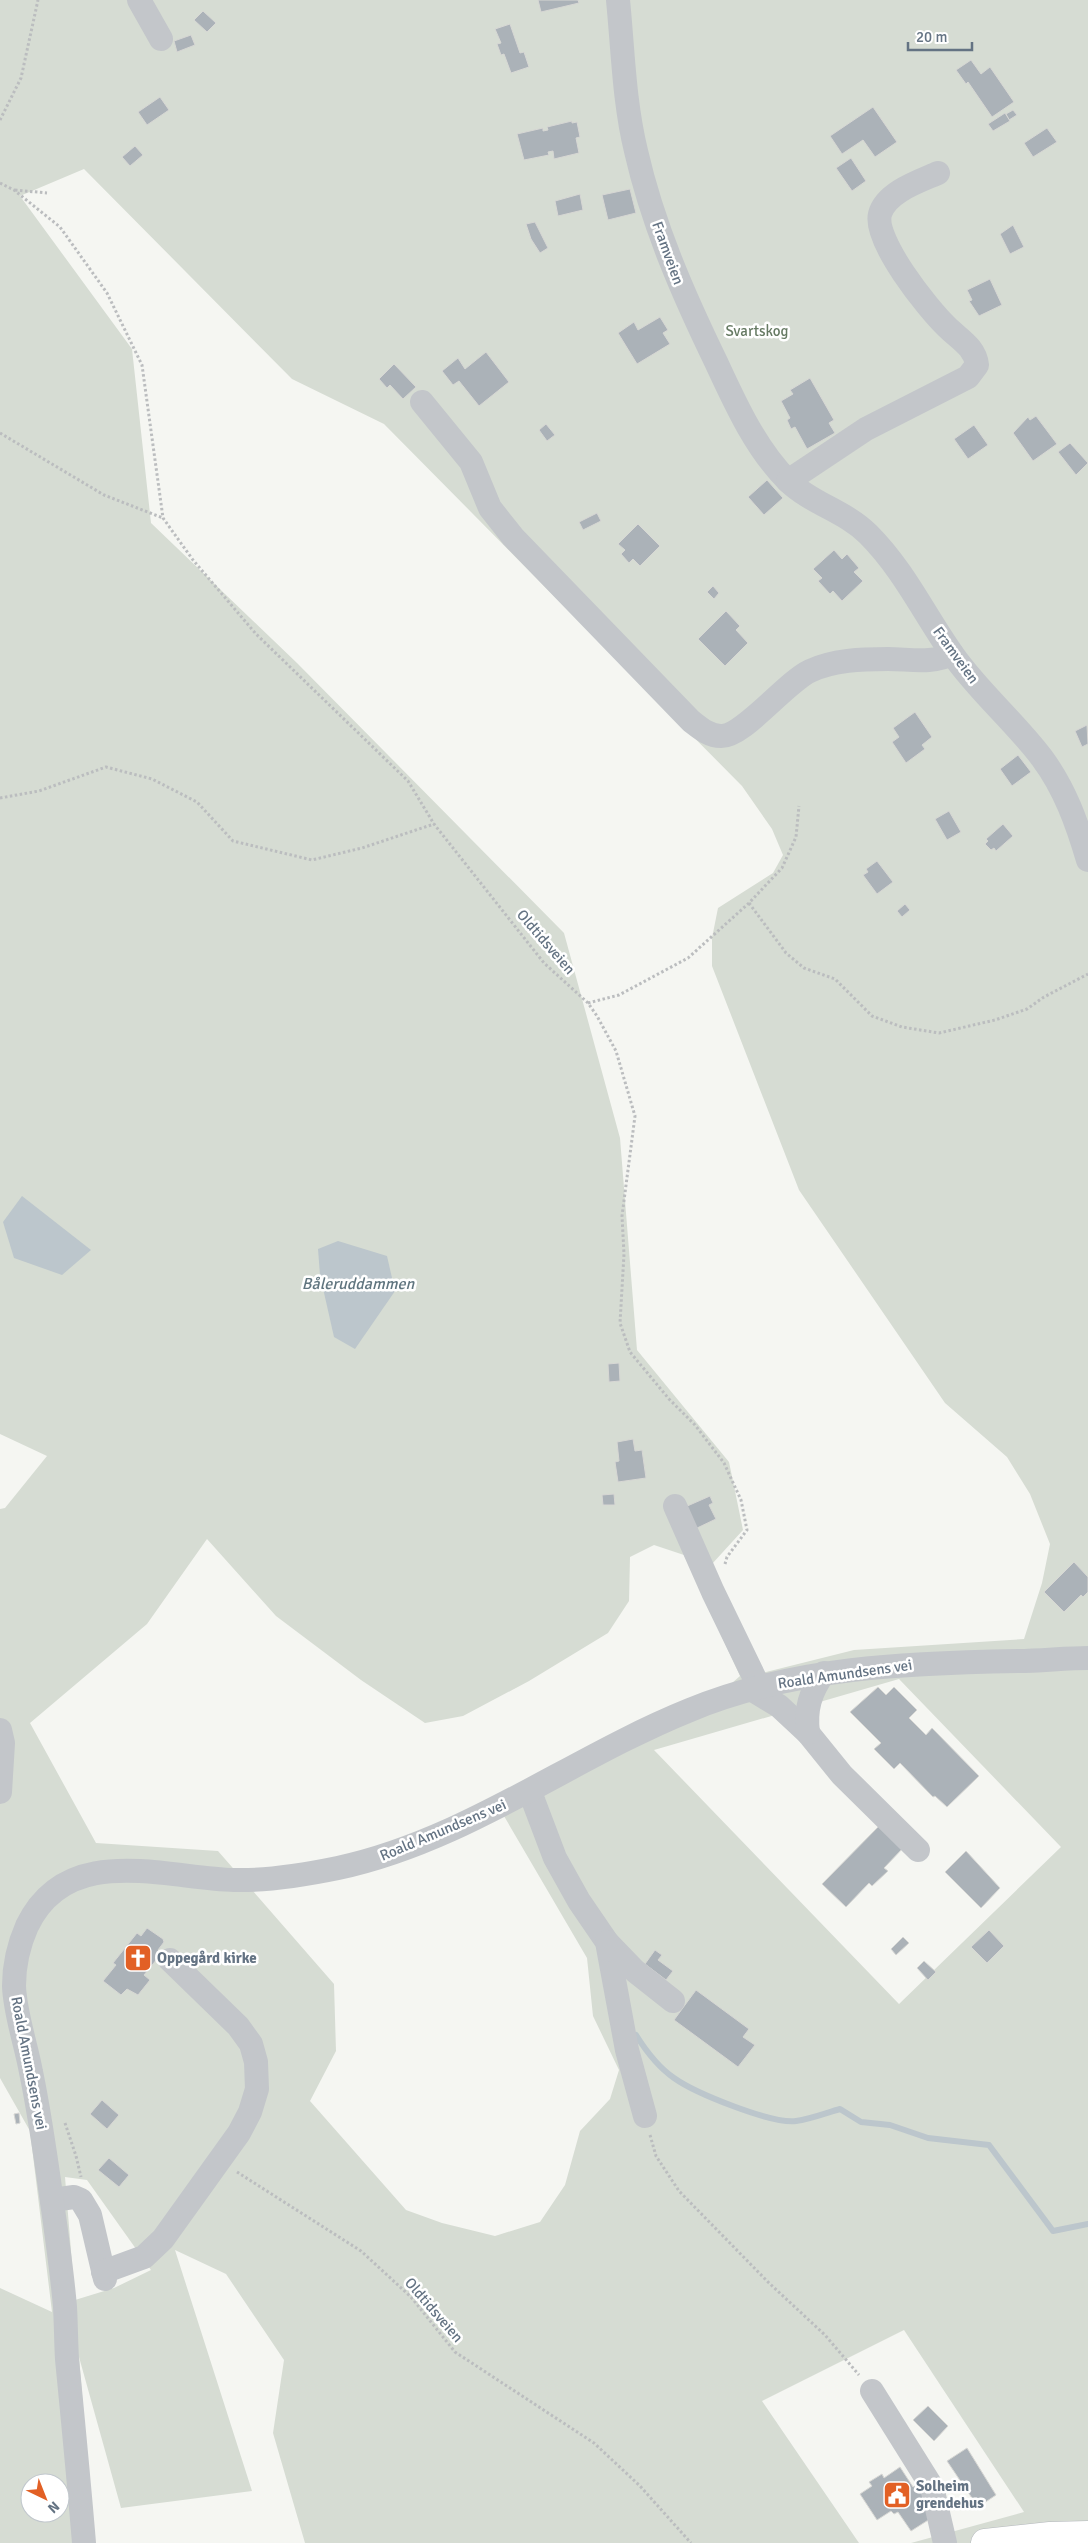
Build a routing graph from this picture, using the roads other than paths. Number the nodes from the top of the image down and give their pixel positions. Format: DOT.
graph roads {
  1 [pos="139,0"];
  2 [pos="618,0"];
  3 [pos="161,39"];
  4 [pos="938,173"];
  5 [pos="422,402"];
  6 [pos="788,481"];
  7 [pos="952,654"];
  8 [pos="1088,860"];
  9 [pos="675,1506"];
  10 [pos="1085,1655"];
  11 [pos="824,1673"];
  12 [pos="755,1688"];
  13 [pos="0,1730"];
  14 [pos="808,1732"];
  15 [pos="0,1792"];
  16 [pos="530,1792"];
  17 [pos="918,1850"];
  18 [pos="607,1942"];
  19 [pos="170,1960"];
  20 [pos="8,1964"];
  21 [pos="673,2001"];
  22 [pos="645,2116"];
  23 [pos="52,2200"];
  24 [pos="872,2391"];
  25 [pos="1088,2535"];
  26 [pos="84,2543"];
  27 [pos="945,2543"];
  28 [pos="985,2543"];
  1 -- 3 [label="street"];
  2 -- 6 [label="street, Framveien"];
  4 -- 6 [label="street"];
  5 -- 7 [label="street"];
  6 -- 7 [label="street, Framveien"];
  7 -- 8 [label="street, Framveien"];
  9 -- 12 [label="street"];
  10 -- 11 [label="street, Roald Amundsens vei"];
  11 -- 12 [label="street, Roald Amundsens vei"];
  11 -- 14 [label="street"];
  12 -- 14 [label="street"];
  12 -- 16 [label="street, Roald Amundsens vei"];
  13 -- 15 [label="street"];
  14 -- 17 [label="street"];
  16 -- 18 [label="street"];
  16 -- 20 [label="street, Roald Amundsens vei"];
  18 -- 21 [label="street"];
  18 -- 22 [label="street"];
  19 -- 23 [label="street"];
  20 -- 23 [label="street, Roald Amundsens vei"];
  23 -- 26 [label="street, Roald Amundsens vei"];
  24 -- 27 [label="street"];
  25 -- 28 [label="main road"];
}
